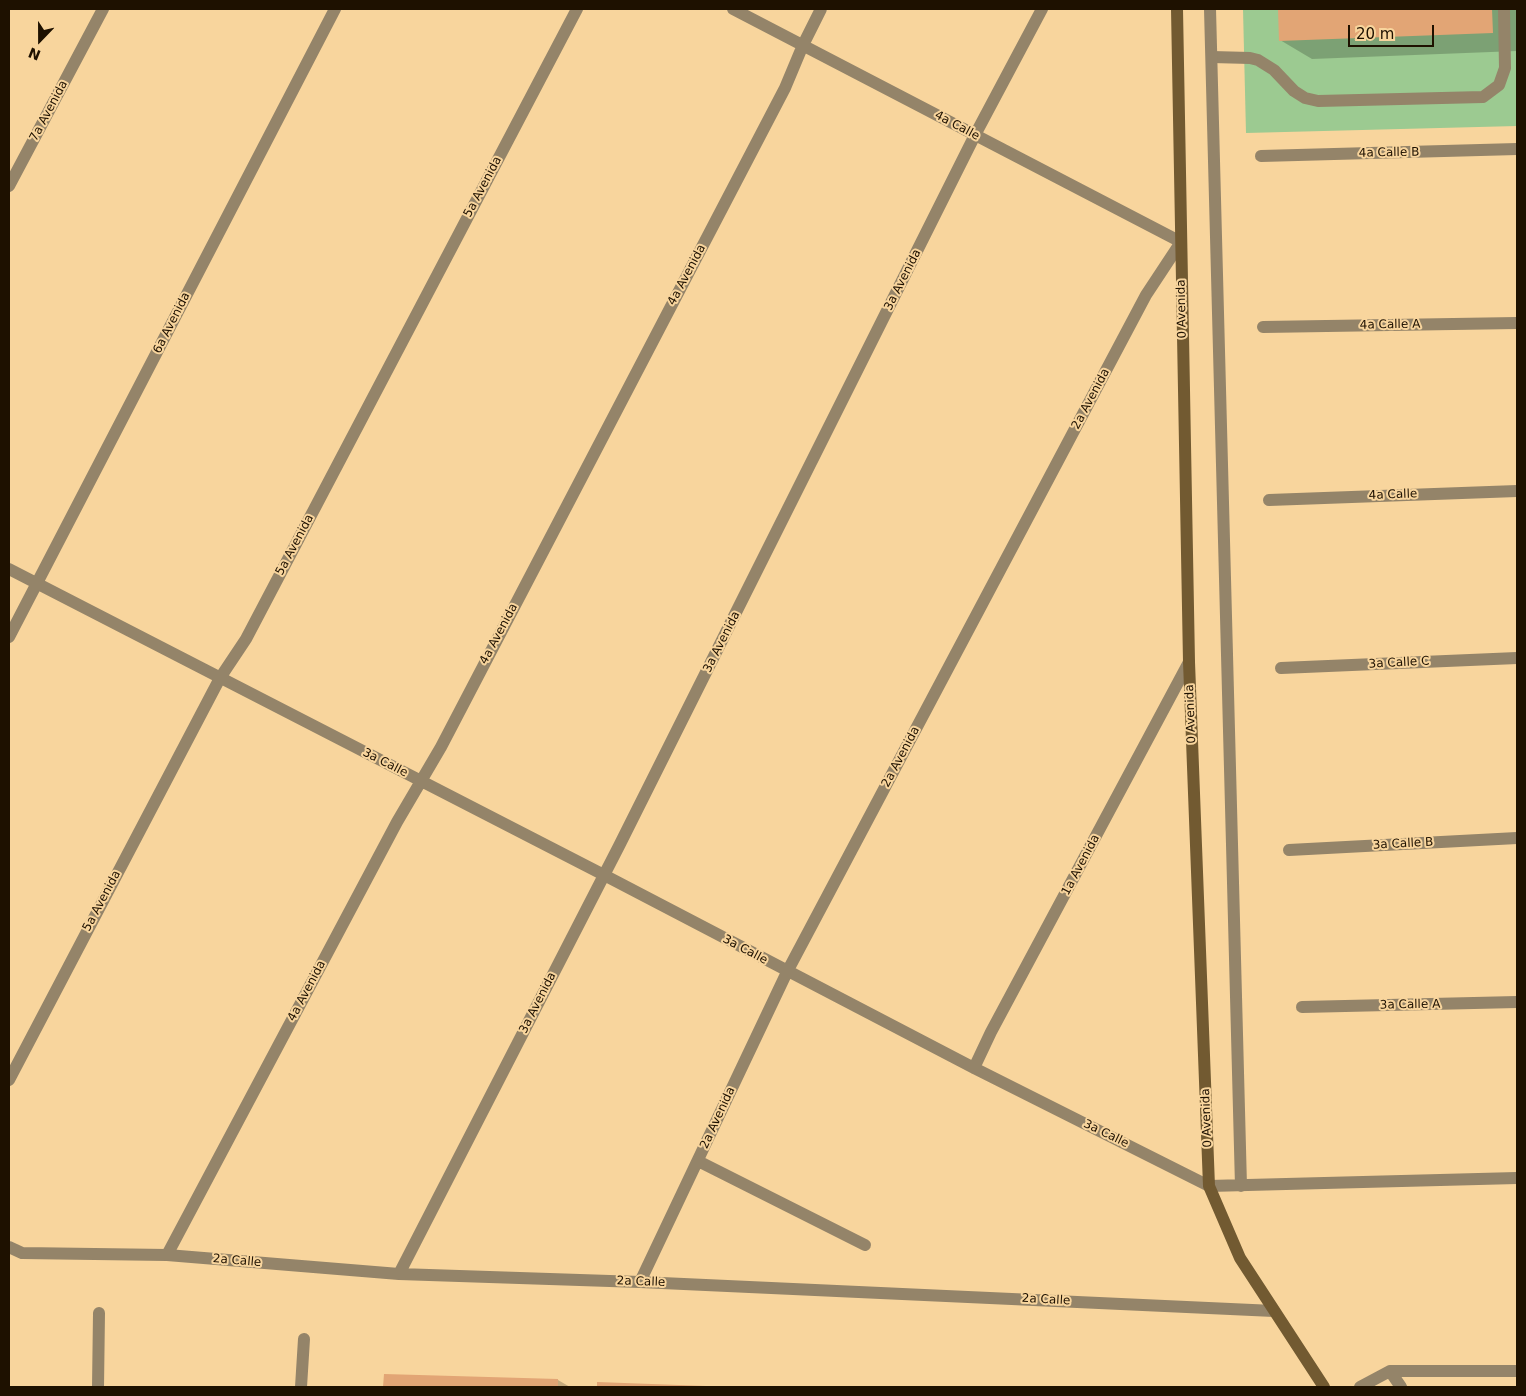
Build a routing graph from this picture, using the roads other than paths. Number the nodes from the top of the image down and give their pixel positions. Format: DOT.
graph roads {
  1 [pos="103,9"];
  2 [pos="335,9"];
  3 [pos="577,9"];
  4 [pos="734,9"];
  5 [pos="821,9"];
  6 [pos="1042,9"];
  7 [pos="1177,9"];
  8 [pos="1210,9"];
  9 [pos="1504,9"];
  10 [pos="803,44"];
  11 [pos="1212,57"];
  12 [pos="975,135"];
  13 [pos="1517,149"];
  14 [pos="1261,156"];
  15 [pos="9,186"];
  16 [pos="1181,242"];
  17 [pos="1517,323"];
  18 [pos="1263,327"];
  19 [pos="1517,491"];
  20 [pos="1269,500"];
  21 [pos="9,569"];
  22 [pos="37,583"];
  23 [pos="9,637"];
  24 [pos="1517,658"];
  25 [pos="1189,662"];
  26 [pos="1281,668"];
  27 [pos="220,678"];
  28 [pos="421,781"];
  29 [pos="1517,838"];
  30 [pos="1289,850"];
  31 [pos="604,875"];
  32 [pos="787,972"];
  33 [pos="1517,1002"];
  34 [pos="1302,1008"];
  35 [pos="974,1068"];
  36 [pos="9,1080"];
  37 [pos="698,1161"];
  38 [pos="1517,1178"];
  39 [pos="1210,1186"];
  40 [pos="1241,1186"];
  41 [pos="865,1245"];
  42 [pos="9,1247"];
  43 [pos="168,1255"];
  44 [pos="399,1274"];
  45 [pos="640,1282"];
  46 [pos="1274,1311"];
  47 [pos="99,1313"];
  48 [pos="304,1339"];
  49 [pos="1390,1370"];
  50 [pos="1517,1371"];
  51 [pos="98,1387"];
  52 [pos="301,1387"];
  53 [pos="1324,1387"];
  54 [pos="1360,1387"];
  55 [pos="1401,1387"];
  1 -- 15 [label="street, 7a Avenida"];
  2 -- 22 [label="street, 6a Avenida"];
  3 -- 27 [label="street, 5a Avenida"];
  4 -- 10 [label="street, 4a Calle"];
  5 -- 10 [label="street, 4a Avenida"];
  6 -- 12 [label="street, 3a Avenida"];
  7 -- 16 [label="street, 0 Avenida"];
  8 -- 11 [label="street"];
  9 -- 11 [label="street"];
  10 -- 12 [label="street, 4a Calle"];
  10 -- 28 [label="street, 4a Avenida"];
  11 -- 40 [label="street"];
  12 -- 16 [label="street, 4a Calle"];
  12 -- 31 [label="street, 3a Avenida"];
  13 -- 14 [label="street, 4a Calle B"];
  16 -- 25 [label="street, 0 Avenida"];
  16 -- 32 [label="street, 2a Avenida"];
  17 -- 18 [label="street, 4a Calle A"];
  19 -- 20 [label="street, 4a Calle"];
  21 -- 22 [label="street, 3a Calle"];
  22 -- 23 [label="street, 6a Avenida"];
  22 -- 27 [label="street, 3a Calle"];
  24 -- 26 [label="street, 3a Calle C"];
  25 -- 35 [label="street, 1a Avenida"];
  25 -- 39 [label="street, 0 Avenida"];
  27 -- 28 [label="street, 3a Calle"];
  27 -- 36 [label="street, 5a Avenida"];
  28 -- 31 [label="street, 3a Calle"];
  28 -- 43 [label="street, 4a Avenida"];
  29 -- 30 [label="street, 3a Calle B"];
  31 -- 32 [label="street, 3a Calle"];
  31 -- 44 [label="street, 3a Avenida"];
  32 -- 35 [label="street, 3a Calle"];
  32 -- 37 [label="street, 2a Avenida"];
  33 -- 34 [label="street, 3a Calle A"];
  35 -- 39 [label="street, 3a Calle"];
  37 -- 41 [label="street"];
  37 -- 45 [label="street, 2a Avenida"];
  38 -- 40 [label="street, 3a Calle"];
  39 -- 40 [label="street, 3a Calle"];
  39 -- 46 [label="street, 0 Avenida"];
  42 -- 43 [label="street, 2a Calle"];
  43 -- 44 [label="street, 2a Calle"];
  44 -- 45 [label="street, 2a Calle"];
  45 -- 46 [label="street, 2a Calle"];
  46 -- 53 [label="street, 0 Avenida"];
  47 -- 51 [label="street"];
  48 -- 52 [label="street"];
  49 -- 50 [label="street"];
  49 -- 54 [label="street"];
  49 -- 55 [label="street"];
}
